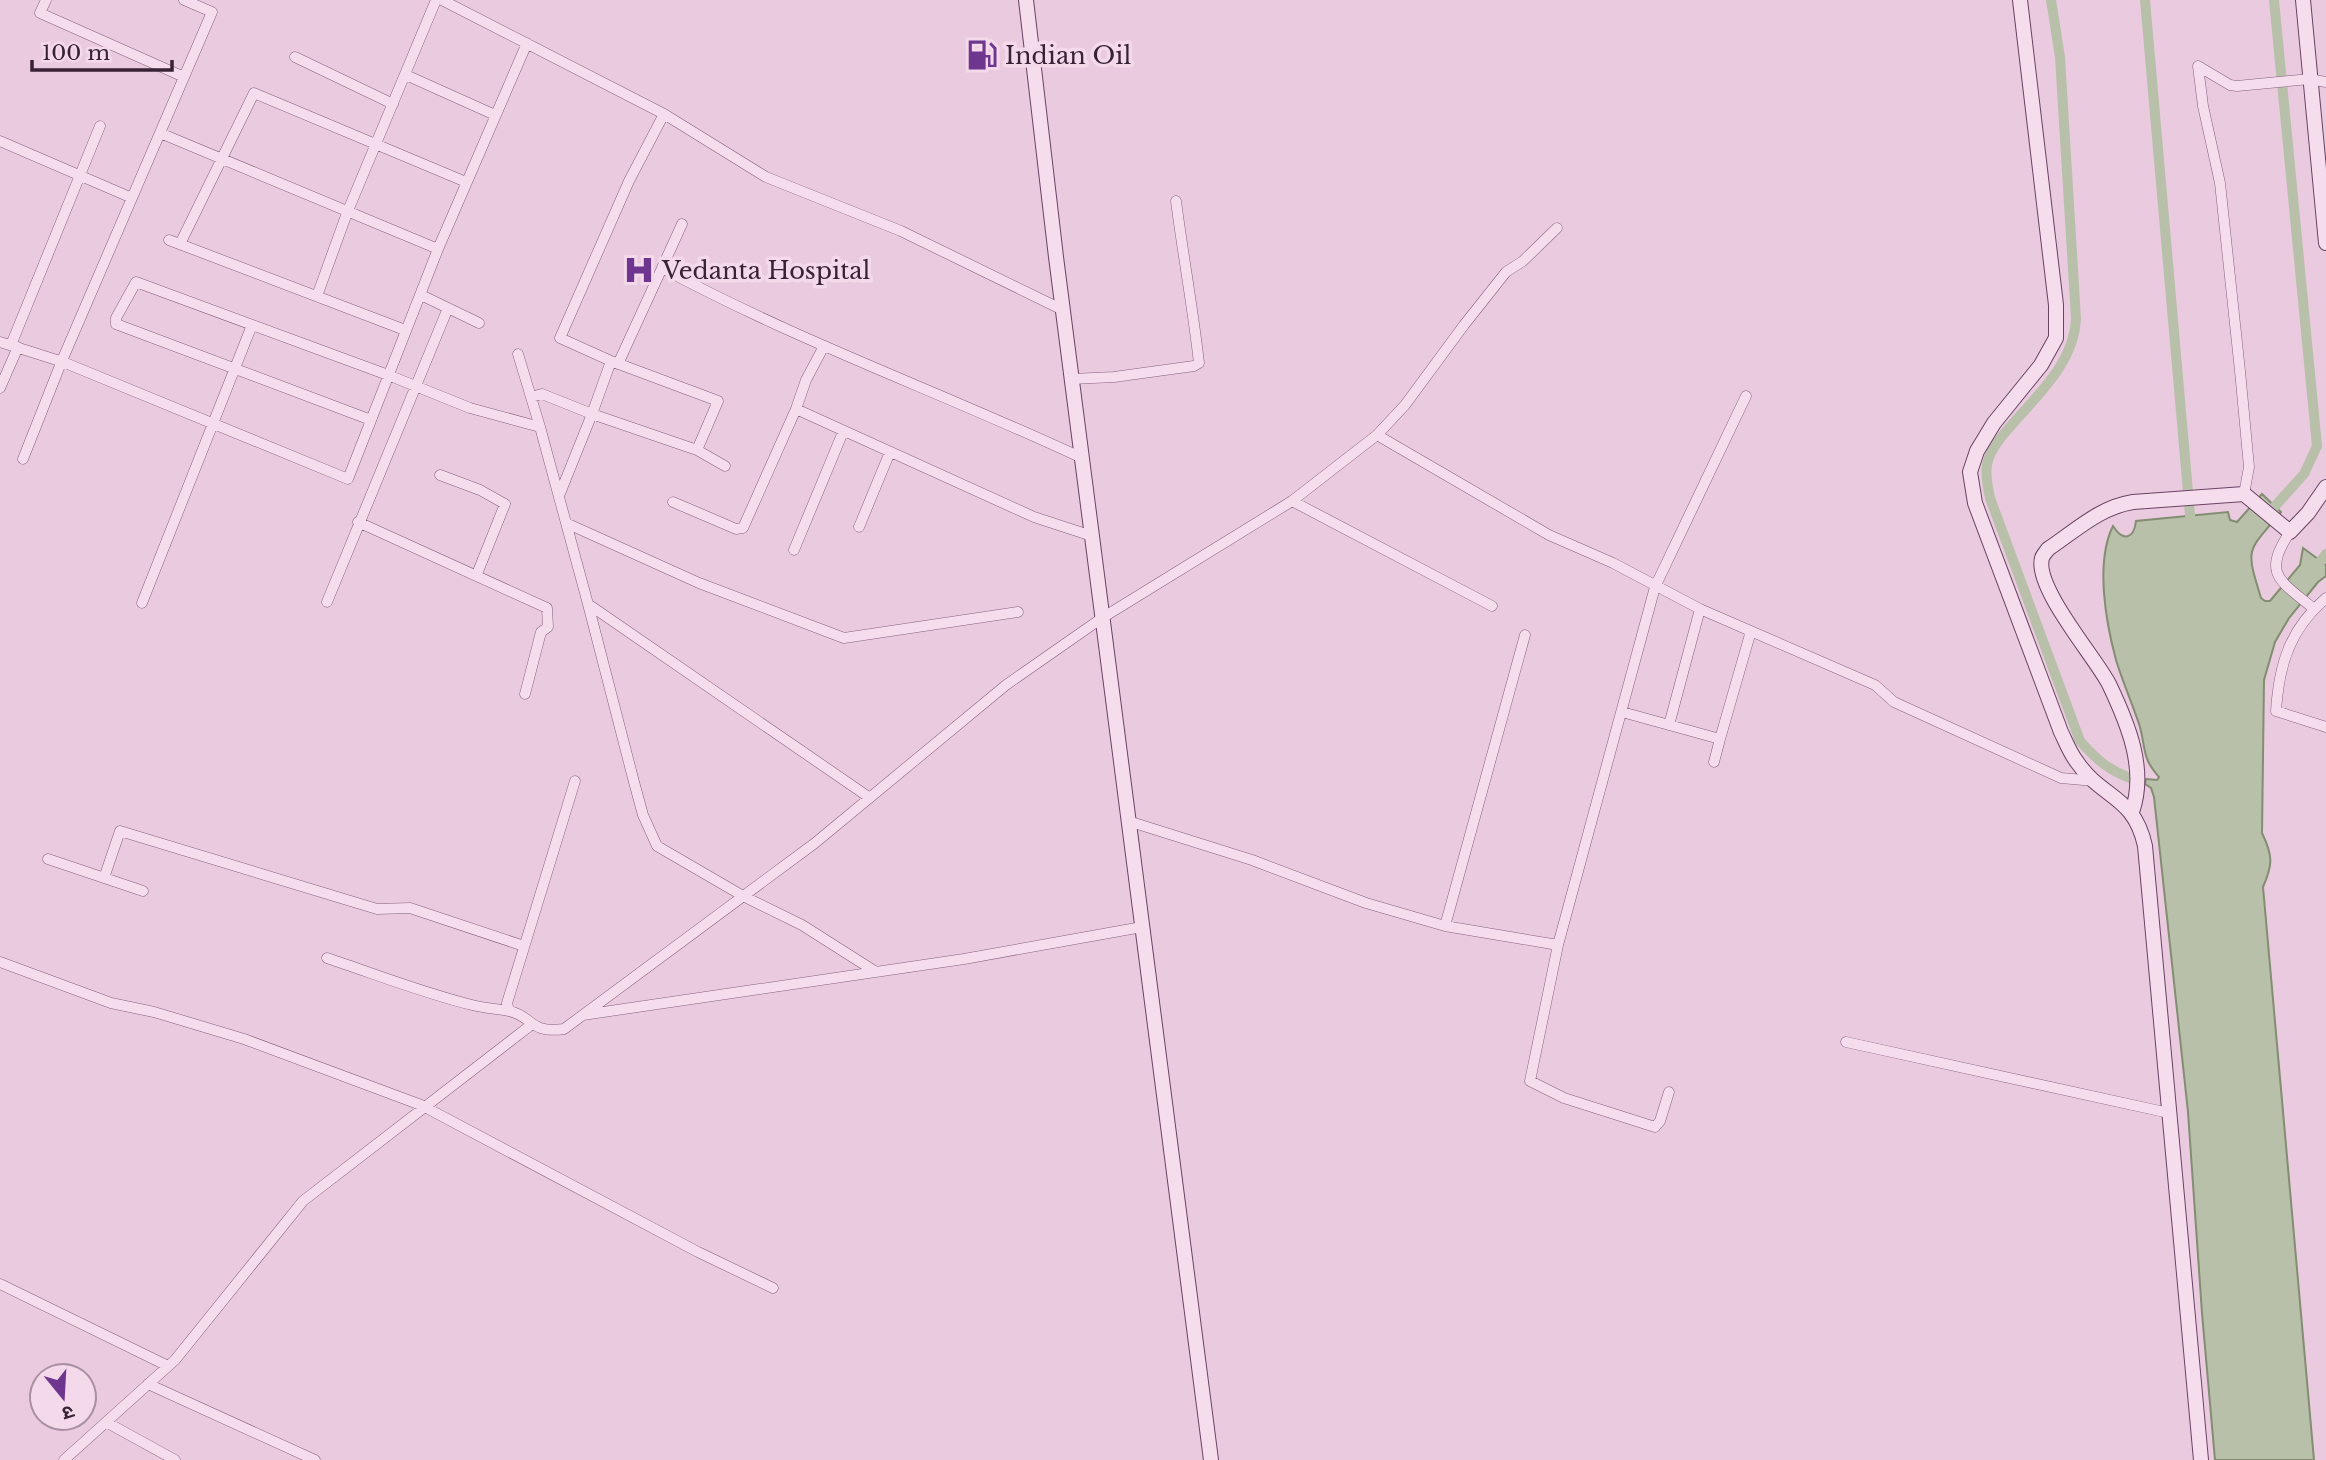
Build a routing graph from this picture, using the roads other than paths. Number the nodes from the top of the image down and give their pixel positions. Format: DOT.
graph roads {
  1 [pos="46,0"];
  2 [pos="184,0"];
  3 [pos="436,0"];
  4 [pos="442,0"];
  5 [pos="1026,0"];
  6 [pos="2020,0"];
  7 [pos="2303,0"];
  8 [pos="527,43"];
  9 [pos="295,57"];
  10 [pos="406,75"];
  11 [pos="184,77"];
  12 [pos="2314,80"];
  13 [pos="393,104"];
  14 [pos="664,114"];
  15 [pos="495,116"];
  16 [pos="100,127"];
  17 [pos="160,133"];
  18 [pos="0,141"];
  19 [pos="377,144"];
  20 [pos="221,159"];
  21 [pos="81,176"];
  22 [pos="467,182"];
  23 [pos="132,198"];
  24 [pos="1176,201"];
  25 [pos="347,212"];
  26 [pos="682,224"];
  27 [pos="1557,228"];
  28 [pos="169,240"];
  29 [pos="2326,243"];
  30 [pos="180,244"];
  31 [pos="438,249"];
  32 [pos="662,268"];
  33 [pos="421,295"];
  34 [pos="317,296"];
  35 [pos="448,308"];
  36 [pos="1063,310"];
  37 [pos="479,323"];
  38 [pos="252,325"];
  39 [pos="405,330"];
  40 [pos="0,342"];
  41 [pos="14,346"];
  42 [pos="824,346"];
  43 [pos="518,354"];
  44 [pos="63,362"];
  45 [pos="615,362"];
  46 [pos="235,367"];
  47 [pos="388,375"];
  48 [pos="1072,379"];
  49 [pos="0,388"];
  50 [pos="417,388"];
  51 [pos="1746,396"];
  52 [pos="531,397"];
  53 [pos="796,409"];
  54 [pos="592,414"];
  55 [pos="371,419"];
  56 [pos="213,424"];
  57 [pos="540,427"];
  58 [pos="843,432"];
  59 [pos="1377,435"];
  60 [pos="697,450"];
  61 [pos="890,452"];
  62 [pos="1082,458"];
  63 [pos="23,459"];
  64 [pos="725,466"];
  65 [pos="440,475"];
  66 [pos="2326,487"];
  67 [pos="559,496"];
  68 [pos="2249,497"];
  69 [pos="1292,501"];
  70 [pos="673,502"];
  71 [pos="358,522"];
  72 [pos="566,523"];
  73 [pos="859,527"];
  74 [pos="2290,532"];
  75 [pos="1092,536"];
  76 [pos="794,550"];
  77 [pos="477,574"];
  78 [pos="1656,587"];
  79 [pos="2326,598"];
  80 [pos="327,602"];
  81 [pos="142,603"];
  82 [pos="588,604"];
  83 [pos="1492,606"];
  84 [pos="2311,607"];
  85 [pos="1700,609"];
  86 [pos="1018,612"];
  87 [pos="1102,618"];
  88 [pos="1751,631"];
  89 [pos="1525,635"];
  90 [pos="525,694"];
  91 [pos="1622,712"];
  92 [pos="1670,725"];
  93 [pos="2326,727"];
  94 [pos="1720,739"];
  95 [pos="1714,762"];
  96 [pos="575,781"];
  97 [pos="2095,781"];
  98 [pos="870,798"];
  99 [pos="2132,812"];
  100 [pos="1128,821"];
  101 [pos="48,859"];
  102 [pos="104,878"];
  103 [pos="143,891"];
  104 [pos="743,896"];
  105 [pos="1445,926"];
  106 [pos="1142,927"];
  107 [pos="1558,945"];
  108 [pos="524,946"];
  109 [pos="327,958"];
  110 [pos="0,962"];
  111 [pos="876,972"];
  112 [pos="509,1011"];
  113 [pos="582,1015"];
  114 [pos="531,1025"];
  115 [pos="1846,1042"];
  116 [pos="1669,1093"];
  117 [pos="424,1107"];
  118 [pos="2169,1113"];
  119 [pos="0,1284"];
  120 [pos="773,1288"];
  121 [pos="167,1366"];
  122 [pos="148,1384"];
  123 [pos="106,1422"];
  124 [pos="64,1460"];
  125 [pos="175,1460"];
  126 [pos="315,1460"];
  127 [pos="1211,1460"];
  128 [pos="2201,1460"];
  1 -- 11 [label="street"];
  2 -- 11 [label="street"];
  3 -- 10 [label="street"];
  4 -- 8 [label="street"];
  5 -- 36 [label="street"];
  6 -- 97 [label="street"];
  7 -- 12 [label="street"];
  8 -- 14 [label="street"];
  8 -- 15 [label="street"];
  9 -- 13 [label="street"];
  10 -- 13 [label="street"];
  10 -- 15 [label="street"];
  11 -- 17 [label="street"];
  12 -- 29 [label="street"];
  12 -- 68 [label="street"];
  13 -- 19 [label="street"];
  14 -- 36 [label="street"];
  14 -- 45 [label="street"];
  15 -- 22 [label="street"];
  16 -- 21 [label="street"];
  17 -- 20 [label="street"];
  17 -- 23 [label="street"];
  18 -- 21 [label="street"];
  19 -- 20 [label="street"];
  19 -- 22 [label="street"];
  19 -- 25 [label="street"];
  20 -- 25 [label="street"];
  20 -- 30 [label="street"];
  21 -- 23 [label="street"];
  21 -- 41 [label="street"];
  22 -- 31 [label="street"];
  23 -- 44 [label="street"];
  24 -- 48 [label="street"];
  25 -- 31 [label="street"];
  25 -- 34 [label="street"];
  26 -- 32 [label="street"];
  27 -- 59 [label="street"];
  28 -- 30 [label="street"];
  30 -- 34 [label="street"];
  31 -- 33 [label="street"];
  32 -- 42 [label="street"];
  32 -- 45 [label="street"];
  33 -- 35 [label="street"];
  33 -- 39 [label="street"];
  34 -- 39 [label="street"];
  35 -- 37 [label="street"];
  35 -- 50 [label="street"];
  36 -- 48 [label="street"];
  38 -- 46 [label="street"];
  38 -- 46 [label="street"];
  38 -- 47 [label="street"];
  39 -- 47 [label="street"];
  40 -- 41 [label="street"];
  41 -- 44 [label="street"];
  41 -- 49 [label="street"];
  42 -- 53 [label="street"];
  42 -- 62 [label="street"];
  43 -- 52 [label="street"];
  44 -- 56 [label="street"];
  44 -- 63 [label="street"];
  45 -- 54 [label="street"];
  45 -- 60 [label="street"];
  46 -- 55 [label="street"];
  46 -- 56 [label="street"];
  47 -- 50 [label="street"];
  47 -- 55 [label="street"];
  48 -- 62 [label="street"];
  50 -- 57 [label="street"];
  50 -- 71 [label="street"];
  51 -- 78 [label="street"];
  52 -- 54 [label="street"];
  52 -- 57 [label="street"];
  53 -- 58 [label="street"];
  53 -- 70 [label="street"];
  54 -- 60 [label="street"];
  54 -- 67 [label="street"];
  55 -- 56 [label="street"];
  56 -- 81 [label="street"];
  57 -- 67 [label="street"];
  58 -- 61 [label="street"];
  58 -- 76 [label="street"];
  59 -- 69 [label="street"];
  59 -- 78 [label="street"];
  60 -- 64 [label="street"];
  61 -- 73 [label="street"];
  61 -- 75 [label="street"];
  62 -- 75 [label="street"];
  65 -- 77 [label="street"];
  66 -- 74 [label="street"];
  67 -- 72 [label="street"];
  68 -- 74 [label="street"];
  68 -- 99 [label="street"];
  69 -- 83 [label="street"];
  69 -- 87 [label="street"];
  71 -- 77 [label="street"];
  71 -- 80 [label="street"];
  72 -- 82 [label="street"];
  72 -- 86 [label="street"];
  74 -- 84 [label="street"];
  75 -- 87 [label="street"];
  77 -- 90 [label="street"];
  78 -- 85 [label="street"];
  78 -- 91 [label="street"];
  79 -- 84 [label="street"];
  82 -- 98 [label="street"];
  82 -- 104 [label="street"];
  84 -- 93 [label="street"];
  85 -- 88 [label="street"];
  85 -- 92 [label="street"];
  87 -- 98 [label="street"];
  87 -- 100 [label="street"];
  88 -- 94 [label="street"];
  88 -- 97 [label="street"];
  89 -- 105 [label="street"];
  91 -- 92 [label="street"];
  91 -- 107 [label="street"];
  92 -- 94 [label="street"];
  94 -- 95 [label="street"];
  96 -- 108 [label="street"];
  97 -- 99 [label="street"];
  98 -- 104 [label="street"];
  99 -- 118 [label="street"];
  100 -- 105 [label="street"];
  100 -- 106 [label="street"];
  101 -- 102 [label="street"];
  102 -- 103 [label="street"];
  102 -- 108 [label="street"];
  104 -- 111 [label="street"];
  104 -- 113 [label="street"];
  105 -- 107 [label="street"];
  106 -- 111 [label="street"];
  106 -- 127 [label="street"];
  107 -- 116 [label="street"];
  108 -- 112 [label="street"];
  109 -- 112 [label="street"];
  110 -- 117 [label="street"];
  111 -- 113 [label="street"];
  112 -- 114 [label="street"];
  113 -- 114 [label="street"];
  114 -- 117 [label="street"];
  115 -- 118 [label="street"];
  117 -- 120 [label="street"];
  117 -- 121 [label="street"];
  118 -- 128 [label="street"];
  119 -- 121 [label="street"];
  121 -- 122 [label="street"];
  122 -- 123 [label="street"];
  122 -- 126 [label="street"];
  123 -- 124 [label="street"];
  123 -- 125 [label="street"];
}
